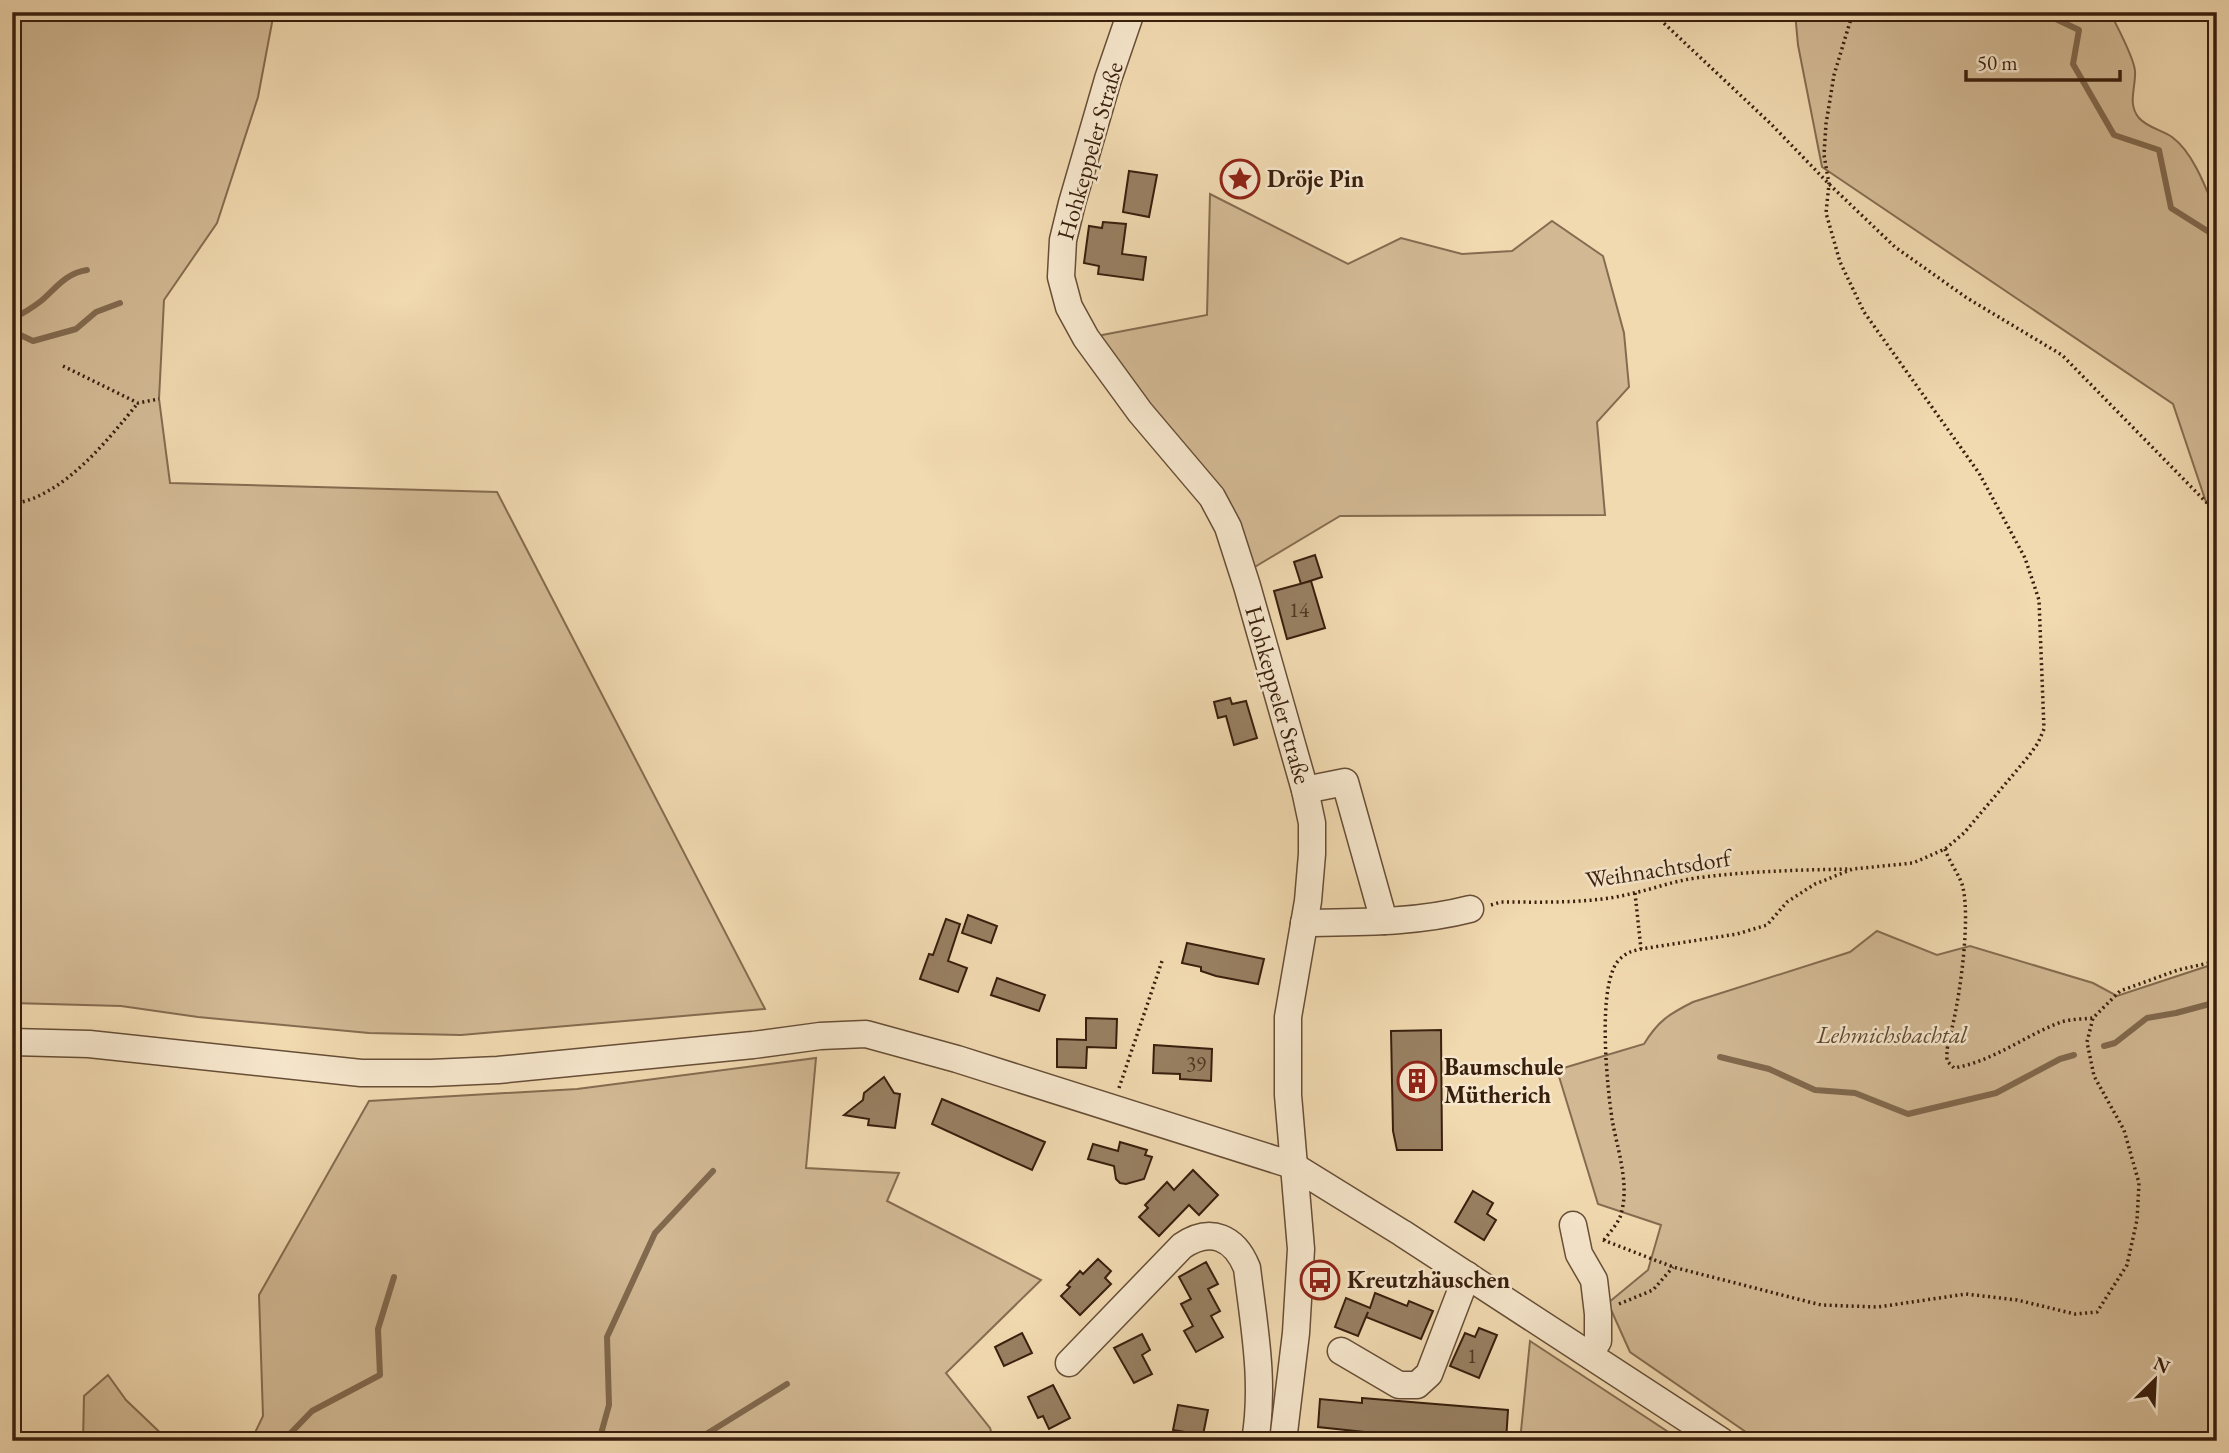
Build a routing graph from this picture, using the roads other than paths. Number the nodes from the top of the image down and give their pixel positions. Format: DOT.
graph roads {
  1 [pos="1132,12"];
  2 [pos="1305,790"];
  3 [pos="1470,909"];
  4 [pos="1384,921"];
  5 [pos="1304,923"];
  6 [pos="12,1042"];
  7 [pos="1292,1165"];
  8 [pos="1573,1225"];
  9 [pos="1467,1275"];
  10 [pos="1341,1351"];
  11 [pos="1590,1354"];
  12 [pos="1069,1363"];
  13 [pos="1255,1441"];
  14 [pos="1283,1441"];
  15 [pos="1721,1441"];
  1 -- 2 [label="street, Hohkeppeler Straße"];
  2 -- 4 [label="street"];
  2 -- 5 [label="street, Hohkeppeler Straße"];
  3 -- 4 [label="street"];
  4 -- 5 [label="street"];
  5 -- 7 [label="street, Hohkeppeler Straße"];
  6 -- 7 [label="street"];
  7 -- 9 [label="street"];
  7 -- 14 [label="street, Hohkeppeler Straße"];
  8 -- 11 [label="street"];
  9 -- 10 [label="street"];
  9 -- 11 [label="street"];
  11 -- 15 [label="street"];
  12 -- 13 [label="street"];
}
